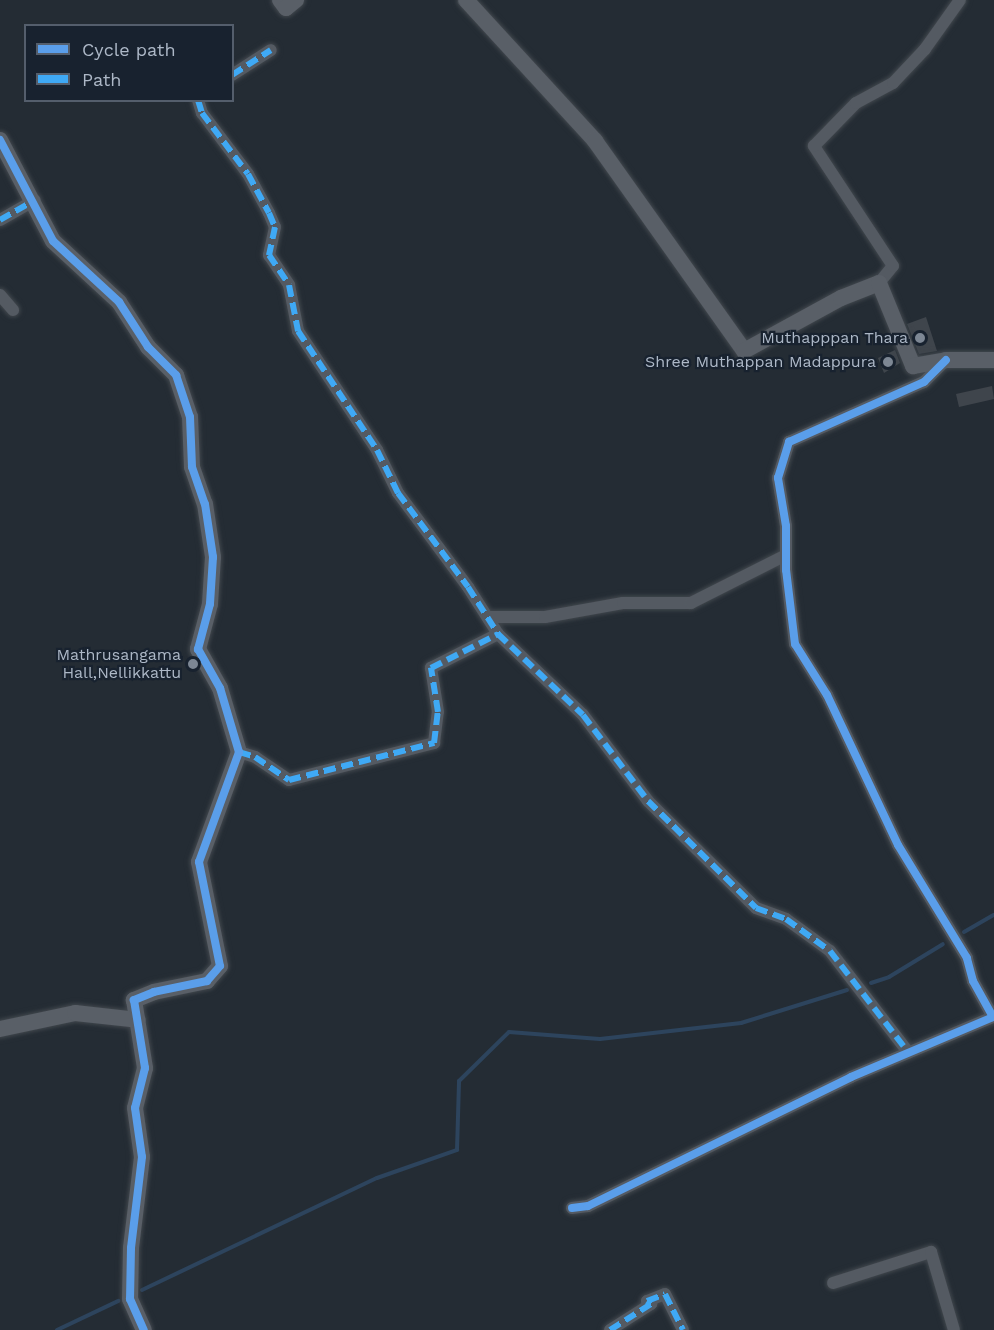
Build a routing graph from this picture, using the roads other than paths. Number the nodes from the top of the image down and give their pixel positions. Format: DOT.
graph roads {
  1 [pos="280,0"];
  2 [pos="296,0"];
  3 [pos="466,0"];
  4 [pos="960,0"];
  5 [pos="271,50"];
  6 [pos="234,74"];
  7 [pos="199,102"];
  8 [pos="0,140"];
  9 [pos="35,200"];
  10 [pos="0,220"];
  11 [pos="879,283"];
  12 [pos="0,295"];
  13 [pos="13,310"];
  14 [pos="946,360"];
  15 [pos="994,360"];
  16 [pos="786,555"];
  17 [pos="488,617"];
  18 [pos="498,634"];
  19 [pos="239,753"];
  20 [pos="138,1020"];
  21 [pos="0,1029"];
  22 [pos="908,1052"];
  23 [pos="572,1208"];
  24 [pos="833,1283"];
  25 [pos="144,1330"];
  26 [pos="610,1330"];
  27 [pos="683,1330"];
  28 [pos="954,1330"];
  1 -- 2 [label="street"];
  3 -- 11 [label="street"];
  4 -- 11 [label="street"];
  5 -- 6 [label="street"];
  7 -- 17 [label="street"];
  8 -- 9 [label="street"];
  9 -- 10 [label="street"];
  9 -- 19 [label="street"];
  11 -- 14 [label="street"];
  12 -- 13 [label="street"];
  14 -- 15 [label="street"];
  14 -- 16 [label="street"];
  16 -- 17 [label="street"];
  16 -- 22 [label="street"];
  17 -- 18 [label="street"];
  18 -- 19 [label="street"];
  18 -- 22 [label="street"];
  19 -- 20 [label="street"];
  20 -- 21 [label="street"];
  20 -- 25 [label="street"];
  22 -- 23 [label="street"];
  24 -- 28 [label="street"];
  26 -- 27 [label="street"];
}
